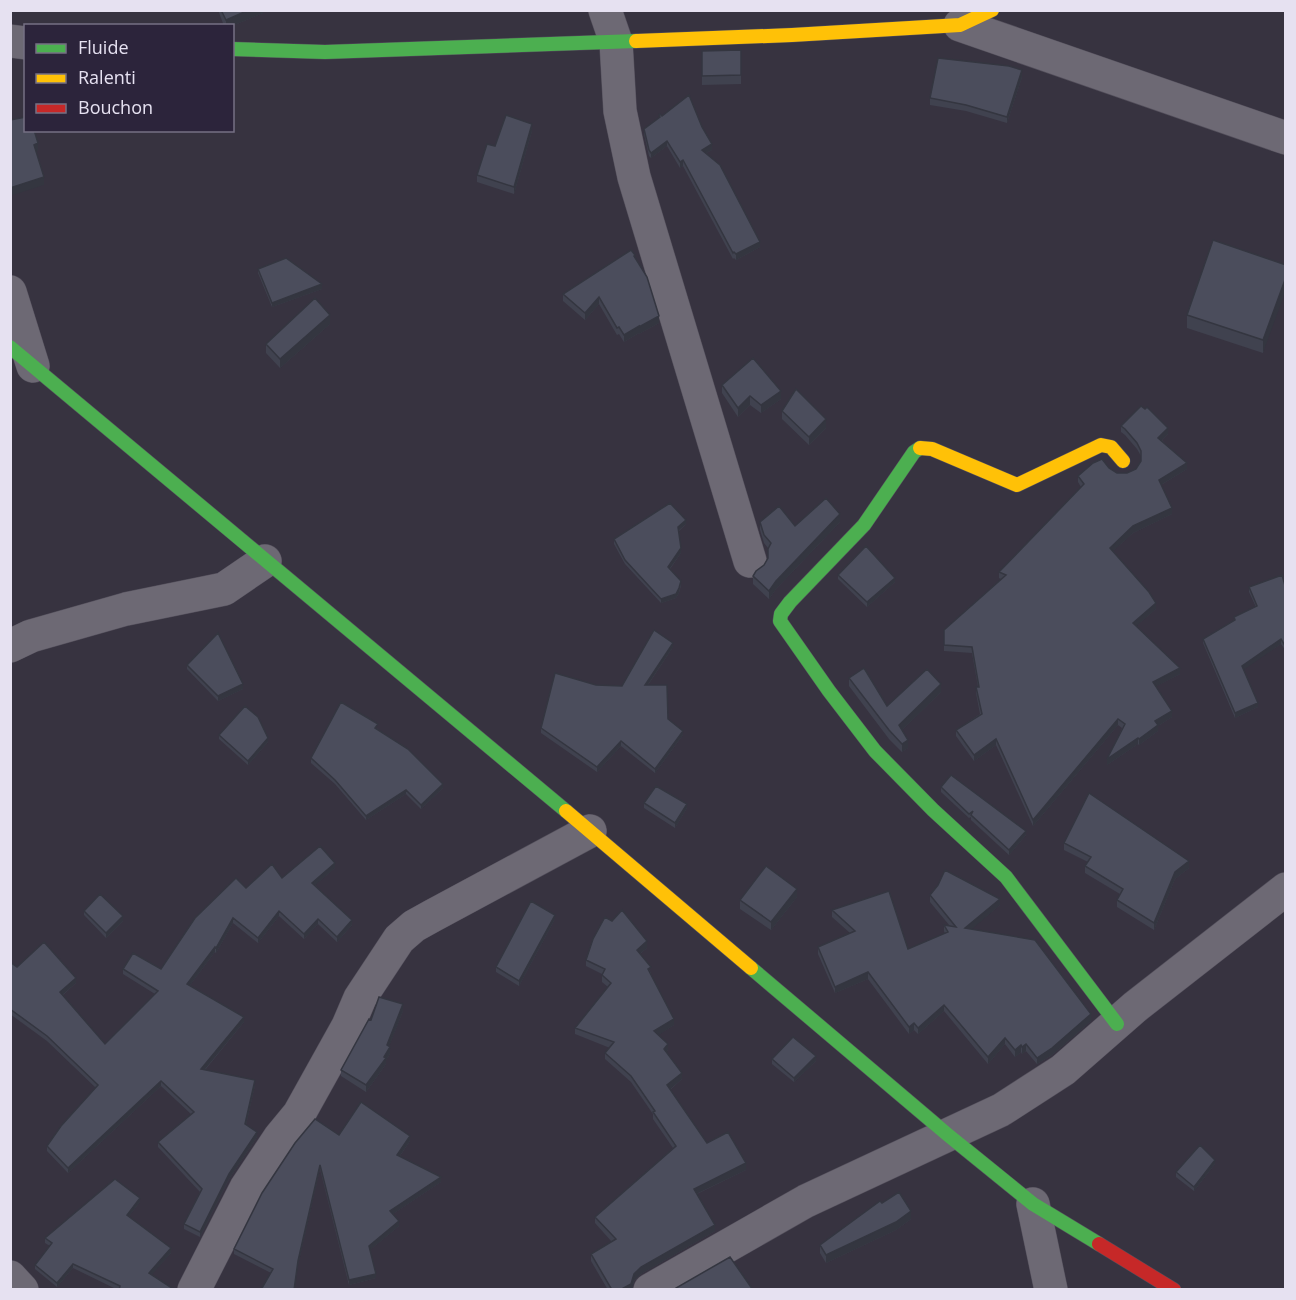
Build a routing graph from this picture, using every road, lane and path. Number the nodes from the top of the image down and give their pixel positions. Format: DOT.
graph roads {
  1 [pos="605,10"];
  2 [pos="992,10"];
  3 [pos="960,25"];
  4 [pos="616,42"];
  5 [pos="234,49"];
  6 [pos="1286,138"];
  7 [pos="10,292"];
  8 [pos="22,356"];
  9 [pos="1123,461"];
  10 [pos="265,561"];
  11 [pos="750,561"];
  12 [pos="10,646"];
  13 [pos="590,831"];
  14 [pos="1286,889"];
  15 [pos="1117,1024"];
  16 [pos="948,1135"];
  17 [pos="1033,1204"];
  18 [pos="10,1277"];
  19 [pos="22,1290"];
  20 [pos="194,1290"];
  21 [pos="650,1290"];
  22 [pos="1051,1290"];
  23 [pos="1174,1290"];
  1 -- 4 [label="street"];
  2 -- 3 [label="street"];
  3 -- 4 [label="street"];
  3 -- 6 [label="street"];
  4 -- 5 [label="street"];
  4 -- 11 [label="street"];
  7 -- 8 [label="street"];
  8 -- 10 [label="street"];
  9 -- 15 [label="street"];
  10 -- 12 [label="street"];
  10 -- 13 [label="street"];
  13 -- 16 [label="street"];
  13 -- 20 [label="street"];
  14 -- 15 [label="street"];
  15 -- 16 [label="street"];
  16 -- 17 [label="street"];
  16 -- 21 [label="street"];
  17 -- 22 [label="street"];
  17 -- 23 [label="street"];
  18 -- 19 [label="street"];
}
